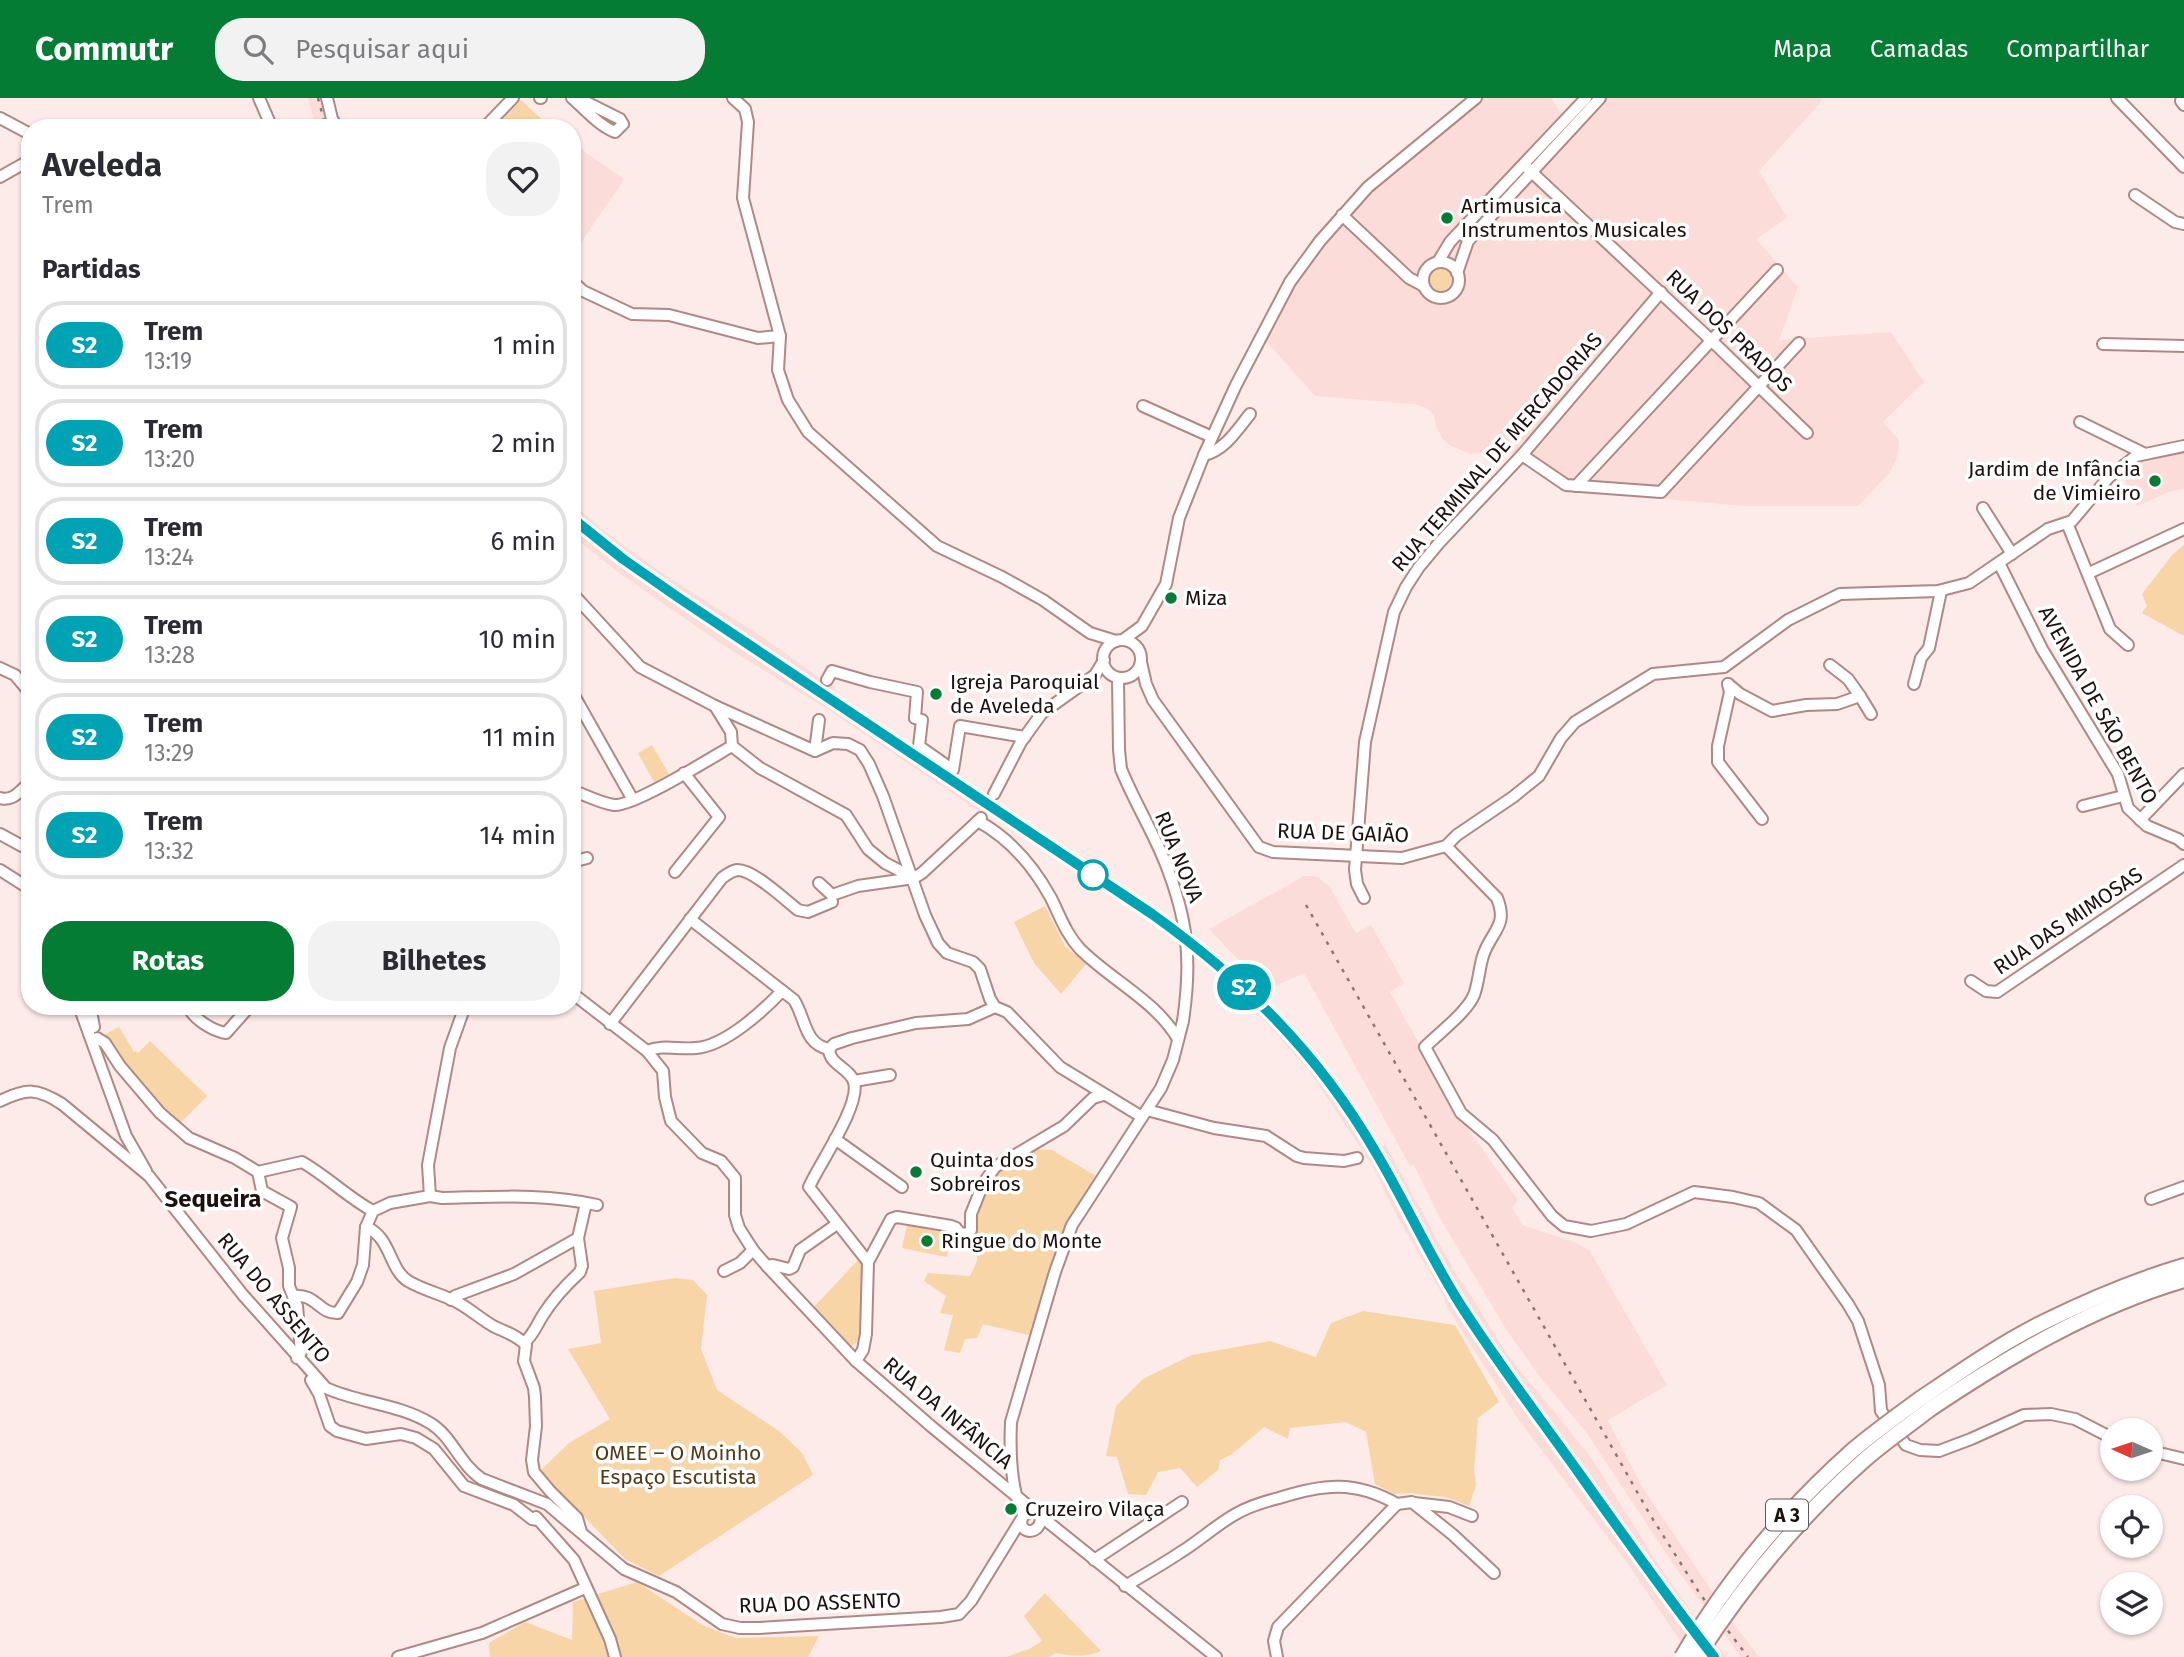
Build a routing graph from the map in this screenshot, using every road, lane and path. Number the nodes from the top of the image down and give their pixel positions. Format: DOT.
graph roads {
  1 [pos="259,98"];
  2 [pos="327,98"];
  3 [pos="513,98"];
  4 [pos="572,98"];
  5 [pos="578,98"];
  6 [pos="733,98"];
  7 [pos="1476,98"];
  8 [pos="1586,98"];
  9 [pos="1600,98"];
  10 [pos="2117,98"];
  11 [pos="2182,98"];
  12 [pos="2184,105"];
  13 [pos="0,118"];
  14 [pos="268,119"];
  15 [pos="332,119"];
  16 [pos="493,119"];
  17 [pos="21,129"];
  18 [pos="2182,161"];
  19 [pos="21,165"];
  20 [pos="1527,168"];
  21 [pos="0,177"];
  22 [pos="2135,195"];
  23 [pos="1342,215"];
  24 [pos="2184,224"];
  25 [pos="1438,262"];
  26 [pos="1777,270"];
  27 [pos="1457,273"];
  28 [pos="1424,286"];
  29 [pos="581,289"];
  30 [pos="1661,292"];
  31 [pos="780,337"];
  32 [pos="1712,341"];
  33 [pos="1799,343"];
  34 [pos="2103,344"];
  35 [pos="2184,346"];
  36 [pos="1759,386"];
  37 [pos="1143,406"];
  38 [pos="1250,414"];
  39 [pos="2080,422"];
  40 [pos="1807,433"];
  41 [pos="1212,438"];
  42 [pos="2184,446"];
  43 [pos="2143,453"];
  44 [pos="1204,454"];
  45 [pos="1521,455"];
  46 [pos="1576,486"];
  47 [pos="1983,508"];
  48 [pos="2067,523"];
  49 [pos="2184,529"];
  50 [pos="2012,554"];
  51 [pos="1999,563"];
  52 [pos="2089,573"];
  53 [pos="1941,590"];
  54 [pos="581,603"];
  55 [pos="1142,626"];
  56 [pos="1090,634"];
  57 [pos="1119,640"];
  58 [pos="2129,645"];
  59 [pos="1139,650"];
  60 [pos="1104,659"];
  61 [pos="1141,662"];
  62 [pos="1830,665"];
  63 [pos="1724,667"];
  64 [pos="0,668"];
  65 [pos="1096,675"];
  66 [pos="1121,676"];
  67 [pos="827,680"];
  68 [pos="21,682"];
  69 [pos="1146,684"];
  70 [pos="1728,684"];
  71 [pos="1914,684"];
  72 [pos="1860,696"];
  73 [pos="715,706"];
  74 [pos="581,708"];
  75 [pos="1871,714"];
  76 [pos="743,718"];
  77 [pos="819,720"];
  78 [pos="731,732"];
  79 [pos="1025,737"];
  80 [pos="732,746"];
  81 [pos="815,751"];
  82 [pos="684,773"];
  83 [pos="2184,774"];
  84 [pos="21,791"];
  85 [pos="581,793"];
  86 [pos="994,794"];
  87 [pos="2123,796"];
  88 [pos="0,798"];
  89 [pos="634,800"];
  90 [pos="2082,806"];
  91 [pos="1762,819"];
  92 [pos="2140,820"];
  93 [pos="0,834"];
  94 [pos="2184,844"];
  95 [pos="21,845"];
  96 [pos="1446,846"];
  97 [pos="1355,855"];
  98 [pos="587,858"];
  99 [pos="581,860"];
  100 [pos="2184,865"];
  101 [pos="0,870"];
  102 [pos="674,872"];
  103 [pos="914,878"];
  104 [pos="819,883"];
  105 [pos="21,884"];
  106 [pos="1364,898"];
  107 [pos="832,902"];
  108 [pos="690,919"];
  109 [pos="1971,981"];
  110 [pos="782,990"];
  111 [pos="581,1000"];
  112 [pos="995,1007"];
  113 [pos="82,1015"];
  114 [pos="90,1015"];
  115 [pos="193,1015"];
  116 [pos="243,1015"];
  117 [pos="462,1015"];
  118 [pos="610,1024"];
  119 [pos="97,1038"];
  120 [pos="1178,1039"];
  121 [pos="829,1049"];
  122 [pos="648,1051"];
  123 [pos="890,1075"];
  124 [pos="106,1077"];
  125 [pos="854,1081"];
  126 [pos="1103,1094"];
  127 [pos="0,1101"];
  128 [pos="1144,1114"];
  129 [pos="126,1136"];
  130 [pos="835,1139"];
  131 [pos="118,1150"];
  132 [pos="1356,1158"];
  133 [pos="258,1172"];
  134 [pos="149,1176"];
  135 [pos="902,1187"];
  136 [pos="2184,1187"];
  137 [pos="430,1196"];
  138 [pos="2151,1199"];
  139 [pos="373,1211"];
  140 [pos="837,1224"];
  141 [pos="366,1227"];
  142 [pos="578,1238"];
  143 [pos="753,1250"];
  144 [pos="868,1262"];
  145 [pos="767,1266"];
  146 [pos="2184,1266"];
  147 [pos="724,1271"];
  148 [pos="2184,1280"];
  149 [pos="293,1296"];
  150 [pos="451,1300"];
  151 [pos="524,1343"];
  152 [pos="299,1359"];
  153 [pos="856,1361"];
  154 [pos="1925,1404"];
  155 [pos="2100,1432"];
  156 [pos="2163,1454"];
  157 [pos="2184,1459"];
  158 [pos="510,1490"];
  159 [pos="1016,1495"];
  160 [pos="1182,1502"];
  161 [pos="1412,1502"];
  162 [pos="1397,1503"];
  163 [pos="1037,1513"];
  164 [pos="1472,1516"];
  165 [pos="1022,1518"];
  166 [pos="538,1520"];
  167 [pos="1032,1531"];
  168 [pos="581,1533"];
  169 [pos="1068,1539"];
  170 [pos="1002,1550"];
  171 [pos="1094,1560"];
  172 [pos="1494,1573"];
  173 [pos="1125,1586"];
  174 [pos="586,1588"];
  175 [pos="398,1657"];
  176 [pos="615,1657"];
  177 [pos="1216,1657"];
  178 [pos="1277,1657"];
  179 [pos="1682,1657"];
  180 [pos="1698,1657"];
  1 -- 14 [label="street"];
  2 -- 15 [label="street"];
  3 -- 16 [label="street"];
  4 -- 5 [label="street"];
  6 -- 31 [label="street"];
  7 -- 23 [label="street"];
  8 -- 20 [label="street"];
  9 -- 20 [label="street"];
  10 -- 18 [label="street"];
  11 -- 12 [label="street"];
  13 -- 17 [label="street"];
  19 -- 21 [label="street"];
  20 -- 25 [label="street"];
  20 -- 27 [label="street"];
  20 -- 30 [label="street, RUA DOS PRADOS"];
  22 -- 24 [label="street"];
  23 -- 28 [label="street"];
  23 -- 41 [label="street"];
  25 -- 27 [label="street"];
  25 -- 28 [label="street"];
  26 -- 32 [label="street"];
  27 -- 28 [label="street"];
  29 -- 31 [label="street"];
  30 -- 32 [label="street, RUA DOS PRADOS"];
  30 -- 45 [label="street, RUA TERMINAL DE MERCADORIAS"];
  31 -- 56 [label="street"];
  32 -- 36 [label="street, RUA DOS PRADOS"];
  32 -- 46 [label="street"];
  33 -- 36 [label="street"];
  34 -- 35 [label="street"];
  36 -- 40 [label="street, RUA DOS PRADOS"];
  36 -- 46 [label="street"];
  37 -- 41 [label="street"];
  38 -- 44 [label="street"];
  39 -- 43 [label="street"];
  41 -- 44 [label="street"];
  42 -- 43 [label="street"];
  43 -- 48 [label="street"];
  44 -- 55 [label="street"];
  45 -- 46 [label="street"];
  45 -- 97 [label="street, RUA TERMINAL DE MERCADORIAS"];
  47 -- 50 [label="street"];
  48 -- 50 [label="street"];
  48 -- 52 [label="street"];
  49 -- 52 [label="street"];
  50 -- 51 [label="street"];
  51 -- 53 [label="street"];
  51 -- 87 [label="street, AVENIDA DE SÃO BENTO"];
  52 -- 58 [label="street"];
  53 -- 63 [label="street"];
  53 -- 71 [label="street"];
  54 -- 73 [label="street"];
  55 -- 57 [label="street"];
  55 -- 59 [label="street"];
  56 -- 57 [label="street"];
  56 -- 60 [label="street"];
  57 -- 59 [label="street"];
  57 -- 60 [label="street"];
  59 -- 61 [label="street"];
  60 -- 65 [label="street"];
  60 -- 66 [label="street"];
  61 -- 66 [label="street"];
  61 -- 69 [label="street, RUA DE GAIÃO"];
  62 -- 72 [label="street"];
  63 -- 70 [label="street"];
  63 -- 96 [label="street, RUA DE GAIÃO"];
  64 -- 68 [label="street"];
  65 -- 66 [label="street"];
  65 -- 79 [label="street"];
  66 -- 69 [label="street"];
  66 -- 120 [label="street, RUA NOVA, bridge"];
  67 -- 79 [label="street"];
  69 -- 97 [label="street, RUA DE GAIÃO"];
  70 -- 72 [label="street"];
  70 -- 91 [label="street"];
  72 -- 75 [label="street"];
  73 -- 76 [label="street"];
  73 -- 78 [label="street"];
  74 -- 89 [label="street"];
  76 -- 78 [label="street"];
  76 -- 81 [label="street"];
  77 -- 81 [label="street"];
  78 -- 80 [label="street"];
  79 -- 86 [label="street"];
  80 -- 82 [label="street"];
  80 -- 103 [label="street"];
  81 -- 103 [label="street"];
  82 -- 89 [label="street"];
  82 -- 102 [label="street"];
  83 -- 92 [label="street"];
  84 -- 88 [label="street"];
  85 -- 89 [label="street"];
  87 -- 90 [label="street"];
  87 -- 92 [label="street, AVENIDA DE SÃO BENTO"];
  92 -- 94 [label="street, AVENIDA DE SÃO BENTO"];
  93 -- 95 [label="street"];
  96 -- 97 [label="street, RUA DE GAIÃO"];
  96 -- 155 [label="street"];
  97 -- 106 [label="street, RUA TERMINAL DE MERCADORIAS"];
  98 -- 99 [label="street"];
  100 -- 109 [label="street, RUA DAS MIMOSAS"];
  101 -- 105 [label="street"];
  103 -- 104 [label="street"];
  103 -- 112 [label="street"];
  103 -- 120 [label="street"];
  107 -- 108 [label="street"];
  108 -- 110 [label="street"];
  108 -- 118 [label="street"];
  110 -- 121 [label="street"];
  110 -- 122 [label="street"];
  111 -- 118 [label="street"];
  112 -- 121 [label="street"];
  112 -- 126 [label="street"];
  113 -- 124 [label="street"];
  114 -- 119 [label="street"];
  115 -- 116 [label="street"];
  117 -- 137 [label="street"];
  118 -- 122 [label="street"];
  119 -- 124 [label="street"];
  119 -- 133 [label="street"];
  120 -- 128 [label="street, RUA NOVA"];
  121 -- 125 [label="street"];
  122 -- 143 [label="street, RUA DA INFÂNCIA"];
  123 -- 125 [label="street"];
  124 -- 129 [label="street"];
  125 -- 130 [label="street"];
  126 -- 128 [label="street"];
  126 -- 144 [label="street"];
  127 -- 131 [label="street"];
  128 -- 132 [label="street"];
  128 -- 159 [label="street, RUA NOVA"];
  129 -- 131 [label="street"];
  129 -- 134 [label="street"];
  130 -- 135 [label="street"];
  130 -- 140 [label="street"];
  131 -- 134 [label="street"];
  133 -- 139 [label="street"];
  133 -- 149 [label="street"];
  134 -- 152 [label="street, RUA DO ASSENTO"];
  136 -- 138 [label="street"];
  137 -- 139 [label="street"];
  137 -- 142 [label="street"];
  139 -- 141 [label="street"];
  140 -- 144 [label="street"];
  140 -- 145 [label="street"];
  141 -- 149 [label="street"];
  141 -- 150 [label="street"];
  142 -- 150 [label="street"];
  142 -- 151 [label="street"];
  143 -- 145 [label="street, RUA DA INFÂNCIA"];
  143 -- 147 [label="street"];
  144 -- 153 [label="street"];
  145 -- 153 [label="street, RUA DA INFÂNCIA"];
  146 -- 154 [label="highway, A 3"];
  148 -- 154 [label="highway, A 3"];
  149 -- 152 [label="street"];
  150 -- 151 [label="street"];
  151 -- 168 [label="street"];
  152 -- 158 [label="street, RUA DO ASSENTO"];
  152 -- 166 [label="street"];
  153 -- 159 [label="street, RUA DA INFÂNCIA"];
  154 -- 179 [label="highway, A 3, bridge"];
  154 -- 180 [label="highway, A 3, bridge"];
  156 -- 157 [label="street"];
  158 -- 166 [label="street"];
  158 -- 168 [label="street, RUA DO ASSENTO"];
  159 -- 163 [label="street, RUA DA INFÂNCIA"];
  159 -- 165 [label="street, RUA DA INFÂNCIA"];
  160 -- 171 [label="street"];
  161 -- 162 [label="street"];
  161 -- 164 [label="street"];
  161 -- 172 [label="street"];
  162 -- 173 [label="street"];
  162 -- 178 [label="street"];
  163 -- 165 [label="street"];
  163 -- 167 [label="street"];
  163 -- 169 [label="street, RUA DA INFÂNCIA"];
  165 -- 167 [label="street"];
  165 -- 170 [label="street, RUA DO ASSENTO"];
  166 -- 174 [label="street"];
  167 -- 169 [label="street"];
  167 -- 170 [label="street, RUA DO ASSENTO"];
  168 -- 170 [label="street, RUA DO ASSENTO"];
  169 -- 171 [label="street, RUA DA INFÂNCIA"];
  171 -- 173 [label="street, RUA DA INFÂNCIA"];
  173 -- 177 [label="street, RUA DA INFÂNCIA"];
  174 -- 175 [label="street"];
  174 -- 176 [label="street"];
}
